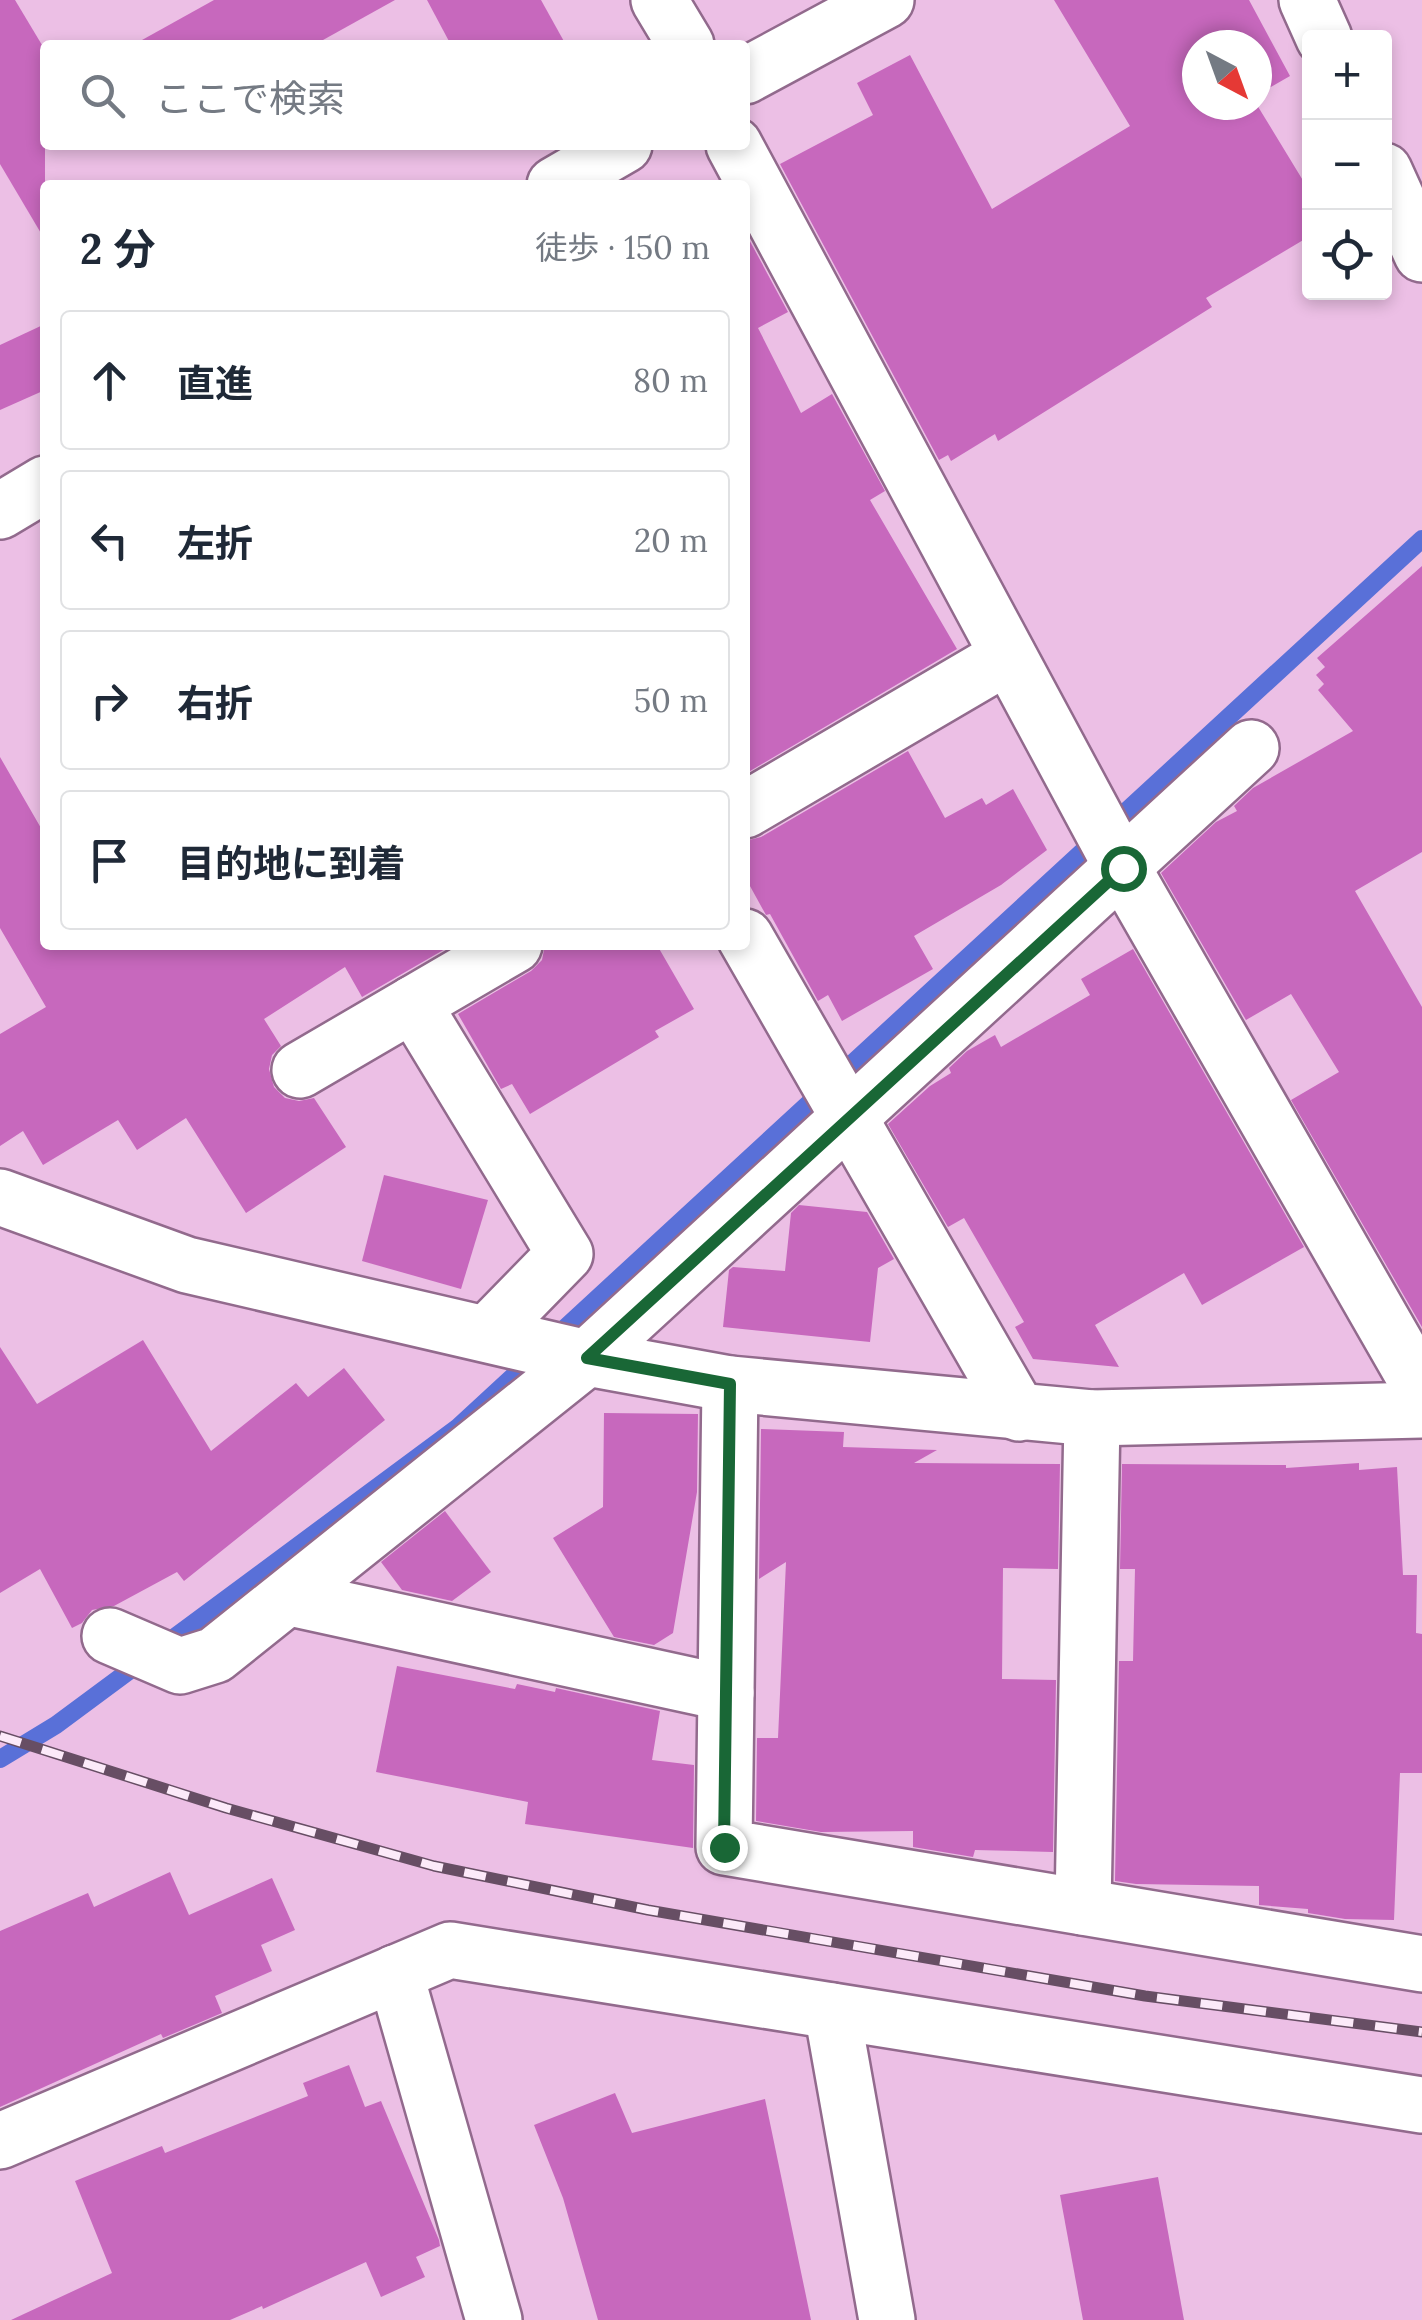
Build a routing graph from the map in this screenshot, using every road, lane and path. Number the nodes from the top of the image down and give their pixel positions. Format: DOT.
graph roads {
  1 [pos="659,0"];
  2 [pos="886,0"];
  3 [pos="1306,0"];
  4 [pos="1320,30"];
  5 [pos="683,40"];
  6 [pos="750,73"];
  7 [pos="615,150"];
  8 [pos="737,150"];
  9 [pos="564,180"];
  10 [pos="1392,188"];
  11 [pos="1422,254"];
  12 [pos="40,487"];
  13 [pos="0,510"];
  14 [pos="1008,656"];
  15 [pos="1251,748"];
  16 [pos="750,807"];
  17 [pos="1110,844"];
  18 [pos="750,946"];
  19 [pos="505,950"];
  20 [pos="413,1004"];
  21 [pos="300,1070"];
  22 [pos="838,1095"];
  23 [pos="0,1197"];
  24 [pos="497,1337"];
  25 [pos="575,1356"];
  26 [pos="730,1384"];
  27 [pos="1422,1390"];
  28 [pos="1422,1410"];
  29 [pos="1019,1413"];
  30 [pos="1092,1418"];
  31 [pos="290,1598"];
  32 [pos="137,1647"];
  33 [pos="726,1693"];
  34 [pos="1083,1907"];
  35 [pos="1422,1964"];
  36 [pos="395,1973"];
  37 [pos="832,2011"];
  38 [pos="1422,2104"];
  39 [pos="0,2142"];
  40 [pos="485,2317"];
  41 [pos="887,2320"];
  1 -- 5 [label="street"];
  2 -- 6 [label="street"];
  3 -- 4 [label="street"];
  7 -- 9 [label="street"];
  8 -- 14 [label="street"];
  10 -- 11 [label="street"];
  12 -- 13 [label="street"];
  14 -- 16 [label="street"];
  14 -- 17 [label="street"];
  15 -- 17 [label="street"];
  17 -- 22 [label="street"];
  17 -- 27 [label="street"];
  18 -- 22 [label="street"];
  19 -- 20 [label="street"];
  20 -- 21 [label="street"];
  20 -- 24 [label="street"];
  22 -- 25 [label="street"];
  22 -- 29 [label="street"];
  23 -- 24 [label="street"];
  24 -- 25 [label="street"];
  25 -- 26 [label="street"];
  25 -- 31 [label="street"];
  26 -- 29 [label="street"];
  26 -- 33 [label="street"];
  28 -- 30 [label="street"];
  29 -- 30 [label="street"];
  30 -- 34 [label="street"];
  31 -- 32 [label="street"];
  31 -- 33 [label="street"];
  33 -- 34 [label="street"];
  34 -- 35 [label="street"];
  36 -- 37 [label="street"];
  36 -- 39 [label="street"];
  36 -- 40 [label="street"];
  37 -- 38 [label="street"];
  37 -- 41 [label="street"];
}
